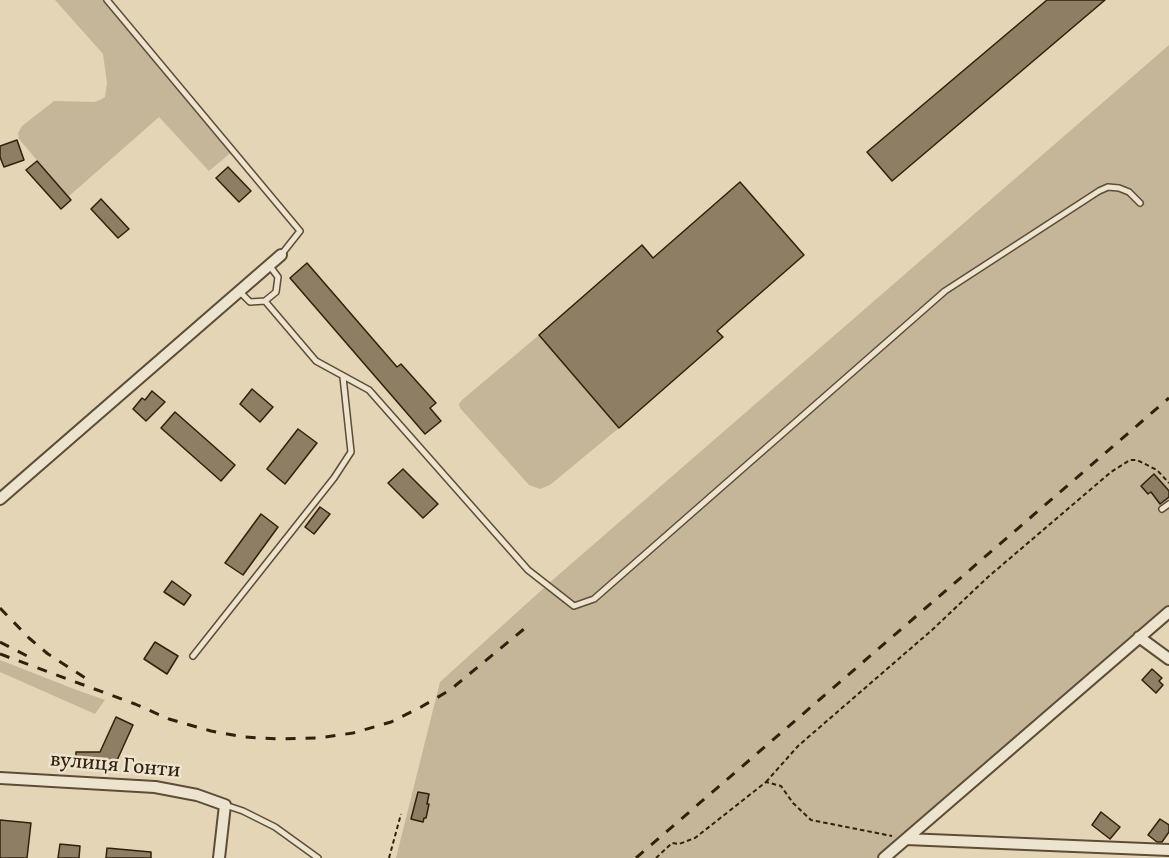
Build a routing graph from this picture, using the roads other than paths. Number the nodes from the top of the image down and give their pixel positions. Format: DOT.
graph roads {
  1 [pos="107,0"];
  2 [pos="1140,203"];
  3 [pos="281,255"];
  4 [pos="269,265"];
  5 [pos="240,292"];
  6 [pos="265,301"];
  7 [pos="343,377"];
  8 [pos="0,499"];
  9 [pos="1169,504"];
  10 [pos="1162,509"];
  11 [pos="1169,612"];
  12 [pos="1139,637"];
  13 [pos="193,656"];
  14 [pos="1169,659"];
  15 [pos="0,778"];
  16 [pos="225,805"];
  17 [pos="906,839"];
  18 [pos="1131,848"];
  19 [pos="1169,850"];
  20 [pos="219,858"];
  21 [pos="318,858"];
  22 [pos="884,858"];
  23 [pos="1149,858"];
  1 -- 3 [label="lane"];
  2 -- 7 [label="lane"];
  3 -- 4 [label="street"];
  4 -- 5 [label="street"];
  4 -- 6 [label="lane"];
  5 -- 6 [label="lane"];
  5 -- 8 [label="street"];
  6 -- 7 [label="lane"];
  7 -- 13 [label="lane"];
  9 -- 10 [label="lane"];
  11 -- 12 [label="street"];
  12 -- 14 [label="street"];
  12 -- 17 [label="street"];
  15 -- 16 [label="street, вулиця Гонти"];
  16 -- 20 [label="street"];
  16 -- 21 [label="lane, вулиця Гонти"];
  17 -- 18 [label="street"];
  17 -- 22 [label="street"];
  18 -- 19 [label="street"];
  18 -- 23 [label="street"];
}
